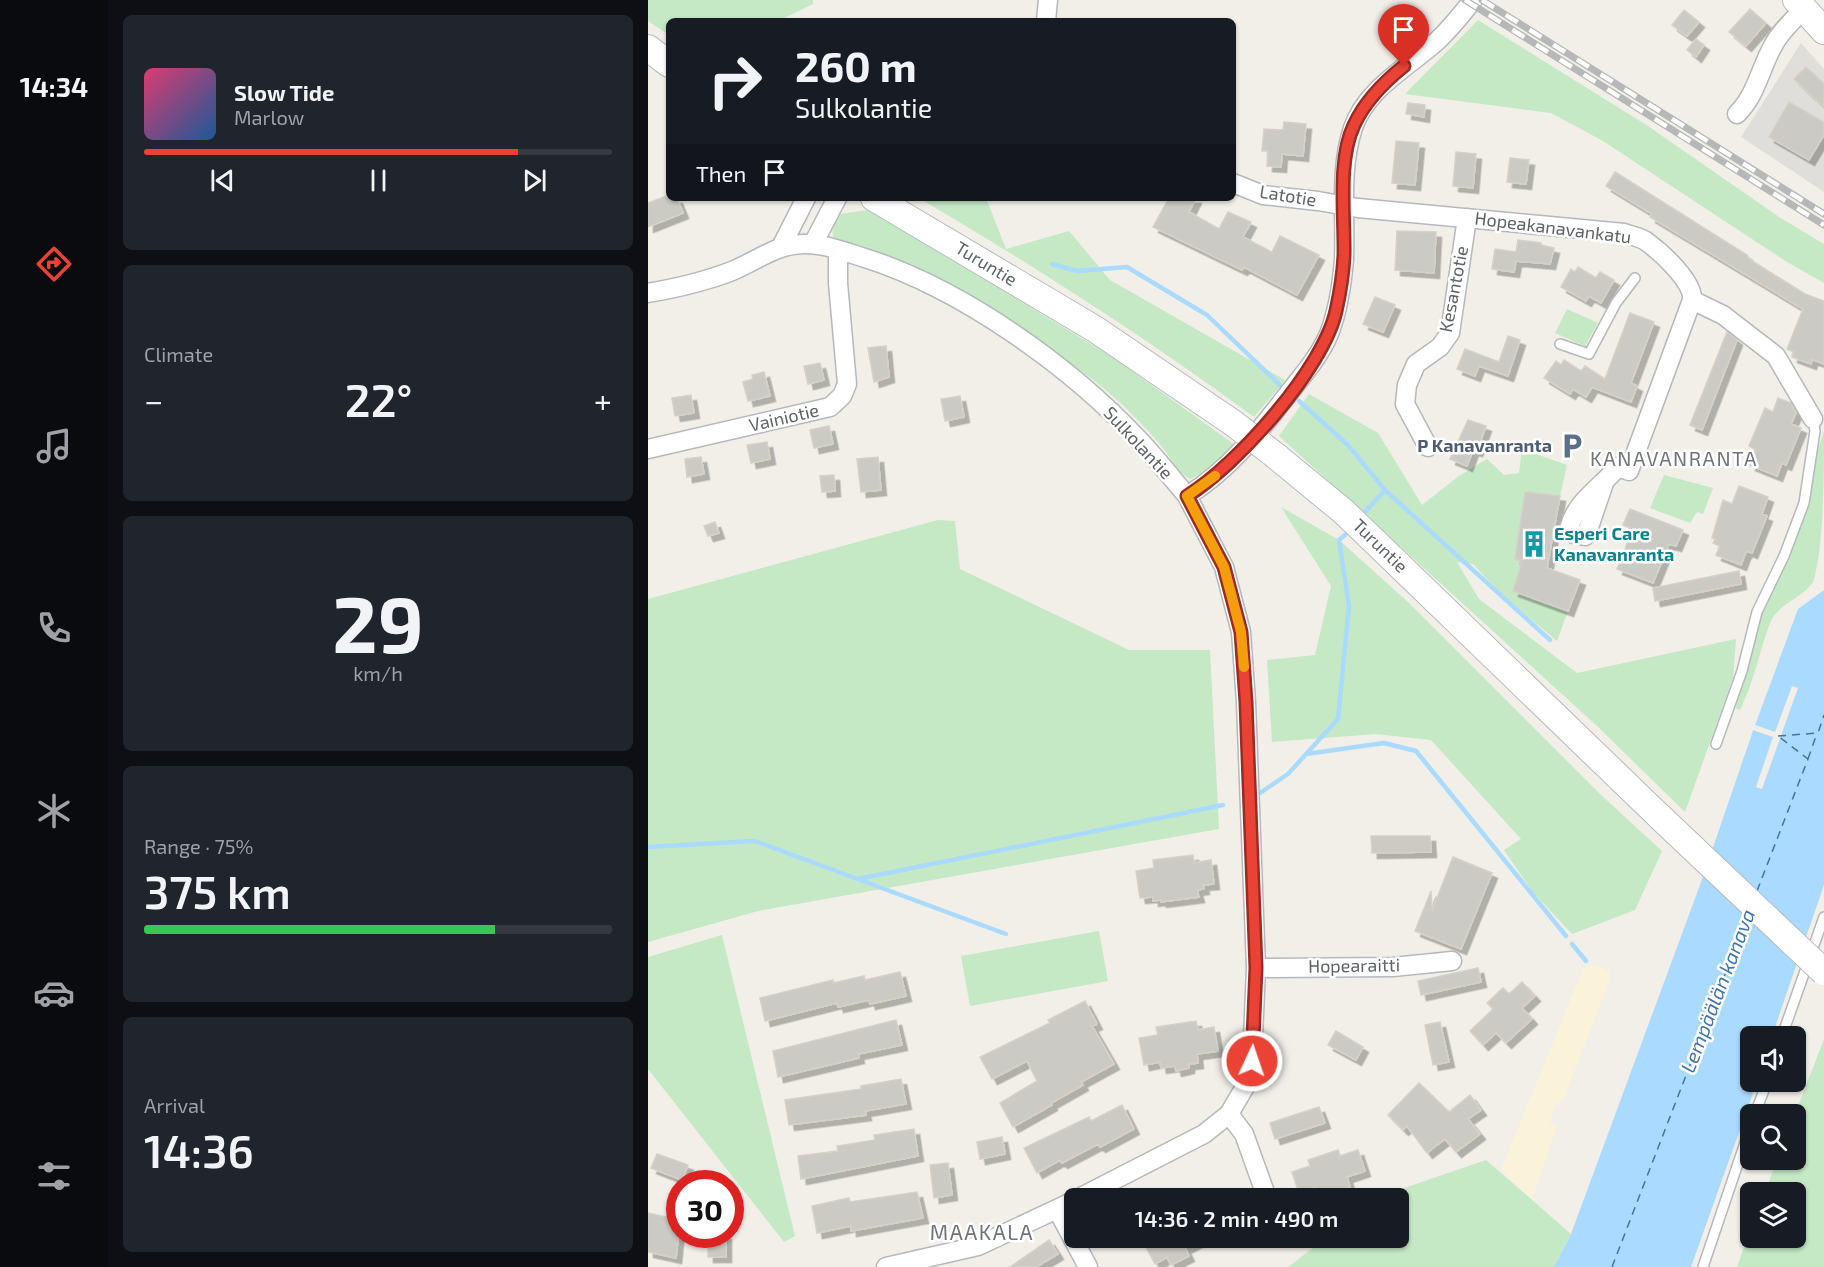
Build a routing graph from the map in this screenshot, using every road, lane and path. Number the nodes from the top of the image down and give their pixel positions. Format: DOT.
graph roads {
  1 [pos="1048,0"];
  2 [pos="1473,0"];
  3 [pos="1800,4"];
  4 [pos="1046,18"];
  5 [pos="1824,30"];
  6 [pos="648,48"];
  7 [pos="666,62"];
  8 [pos="1737,114"];
  9 [pos="1236,184"];
  10 [pos="804,201"];
  11 [pos="835,201"];
  12 [pos="879,201"];
  13 [pos="1344,205"];
  14 [pos="1467,218"];
  15 [pos="813,244"];
  16 [pos="781,247"];
  17 [pos="838,250"];
  18 [pos="1635,278"];
  19 [pos="648,293"];
  20 [pos="1692,300"];
  21 [pos="1560,345"];
  22 [pos="1813,419"];
  23 [pos="1428,447"];
  24 [pos="648,449"];
  25 [pos="1604,483"];
  26 [pos="1187,496"];
  27 [pos="1716,744"];
  28 [pos="1824,917"];
  29 [pos="1452,961"];
  30 [pos="1256,968"];
  31 [pos="1824,972"];
  32 [pos="1786,1026"];
  33 [pos="1229,1114"];
  34 [pos="1740,1158"];
  35 [pos="1099,1188"];
  36 [pos="1264,1188"];
  37 [pos="1064,1206"];
  38 [pos="1057,1209"];
  39 [pos="886,1267"];
  40 [pos="1088,1267"];
  41 [pos="1703,1267"];
  1 -- 4 [label="street"];
  2 -- 13 [label="street, Sulkolantie"];
  3 -- 5 [label="main road"];
  3 -- 8 [label="street"];
  6 -- 7 [label="main road"];
  9 -- 13 [label="street, Latotie"];
  10 -- 16 [label="street"];
  11 -- 15 [label="street"];
  12 -- 31 [label="main road, Turuntie, bridge"];
  13 -- 14 [label="street, Hopeakanavankatu"];
  13 -- 26 [label="street, Sulkolantie"];
  14 -- 20 [label="street, Hopeakanavankatu"];
  14 -- 23 [label="street, Kesantotie"];
  15 -- 16 [label="street, Sulkolantie"];
  15 -- 17 [label="street, Sulkolantie"];
  16 -- 19 [label="street"];
  17 -- 24 [label="street, Vainiotie"];
  17 -- 26 [label="street, Sulkolantie"];
  18 -- 21 [label="lane"];
  20 -- 22 [label="street"];
  20 -- 25 [label="street"];
  22 -- 27 [label="lane"];
  26 -- 30 [label="street"];
  28 -- 32 [label="lane"];
  29 -- 30 [label="street, Hopearaitti"];
  30 -- 33 [label="street"];
  33 -- 35 [label="street"];
  33 -- 36 [label="street"];
  34 -- 41 [label="lane"];
  37 -- 38 [label="street"];
  38 -- 39 [label="street"];
  38 -- 40 [label="street"];
}
